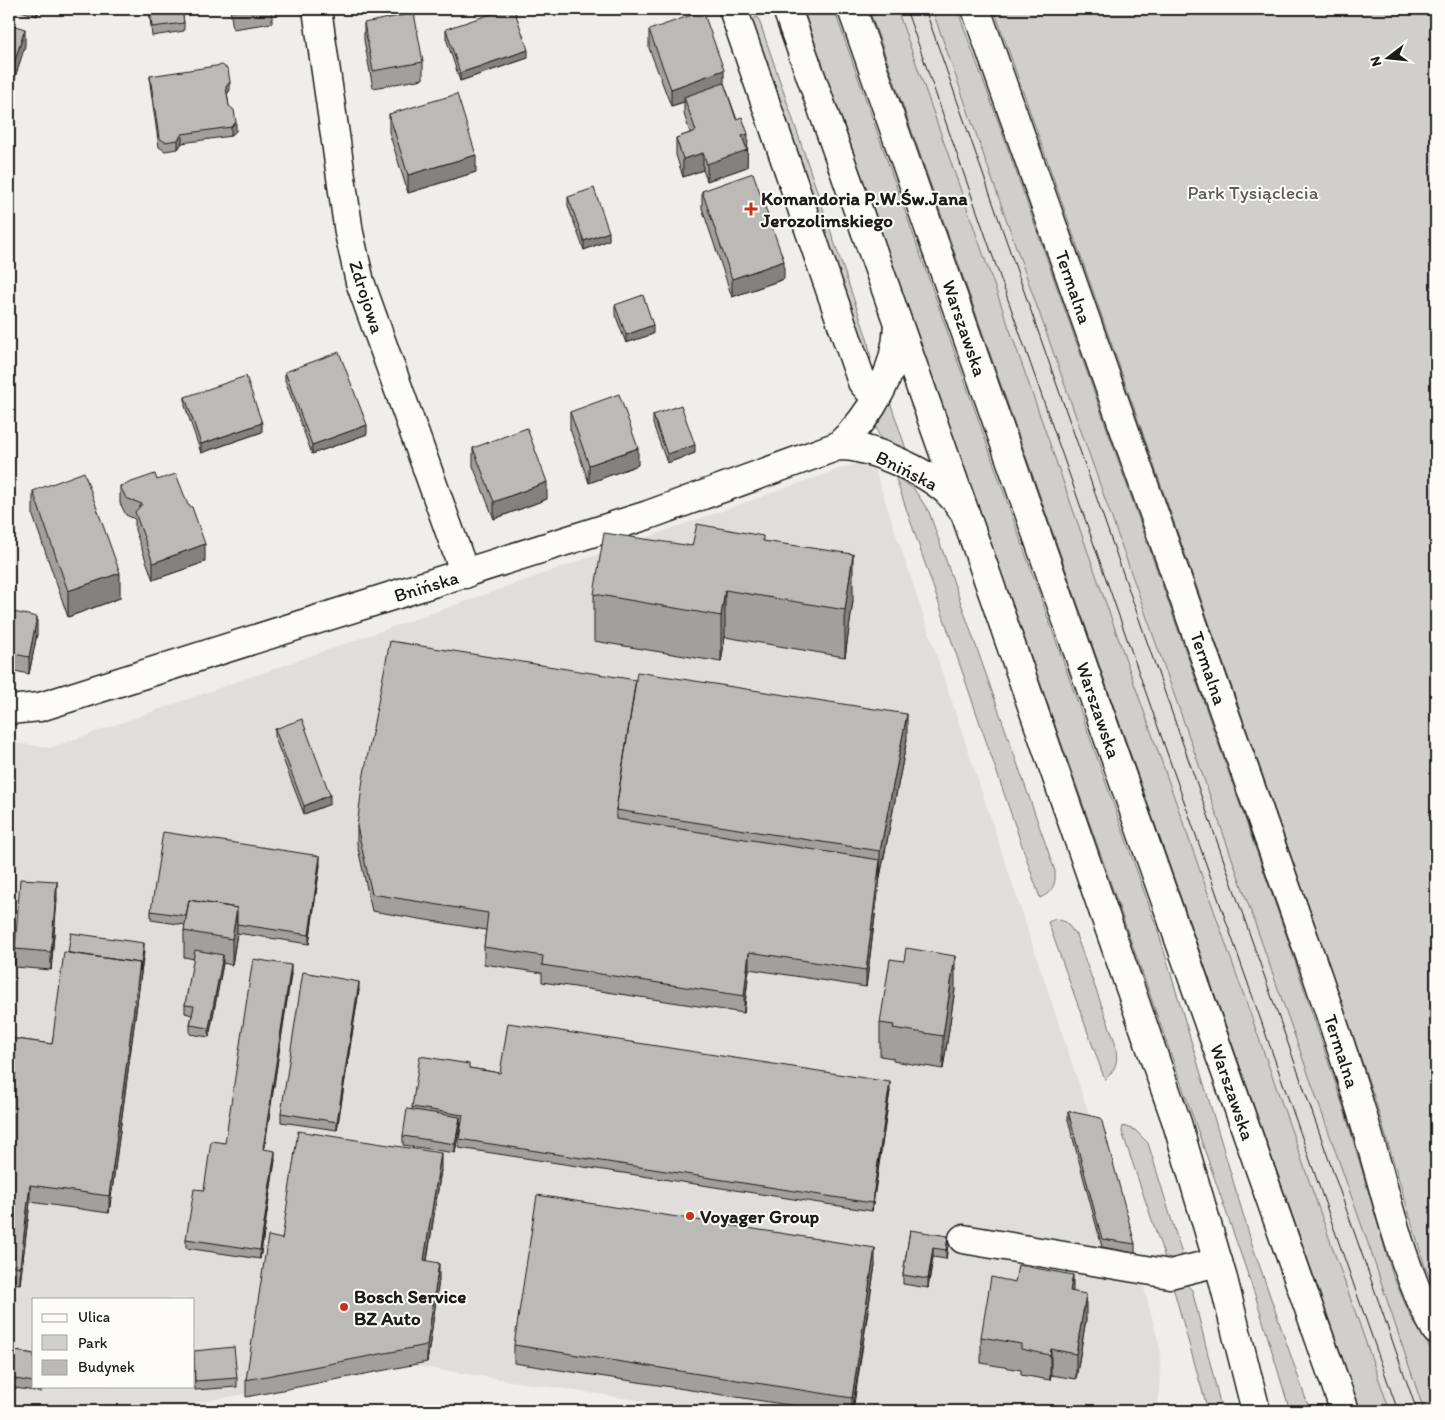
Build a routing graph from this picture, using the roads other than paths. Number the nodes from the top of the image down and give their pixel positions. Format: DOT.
graph roads {
  1 [pos="317,9"];
  2 [pos="733,9"];
  3 [pos="787,9"];
  4 [pos="852,9"];
  5 [pos="976,9"];
  6 [pos="898,324"];
  7 [pos="876,398"];
  8 [pos="838,446"];
  9 [pos="965,513"];
  10 [pos="464,574"];
  11 [pos="9,710"];
  12 [pos="963,1239"];
  13 [pos="1218,1262"];
  14 [pos="1436,1330"];
  15 [pos="1255,1410"];
  16 [pos="1345,1411"];
  1 -- 10 [label="street, Zdrojowa"];
  2 -- 7 [label="street"];
  3 -- 6 [label="street"];
  4 -- 16 [label="street, Warszawska"];
  5 -- 14 [label="street, Termalna"];
  6 -- 7 [label="street, Bnińska"];
  6 -- 9 [label="street"];
  7 -- 8 [label="street, Bnińska"];
  8 -- 9 [label="street, Bnińska"];
  8 -- 10 [label="street, Bnińska"];
  9 -- 13 [label="street"];
  10 -- 11 [label="street, Bnińska"];
  12 -- 13 [label="street"];
  13 -- 15 [label="street"];
}
